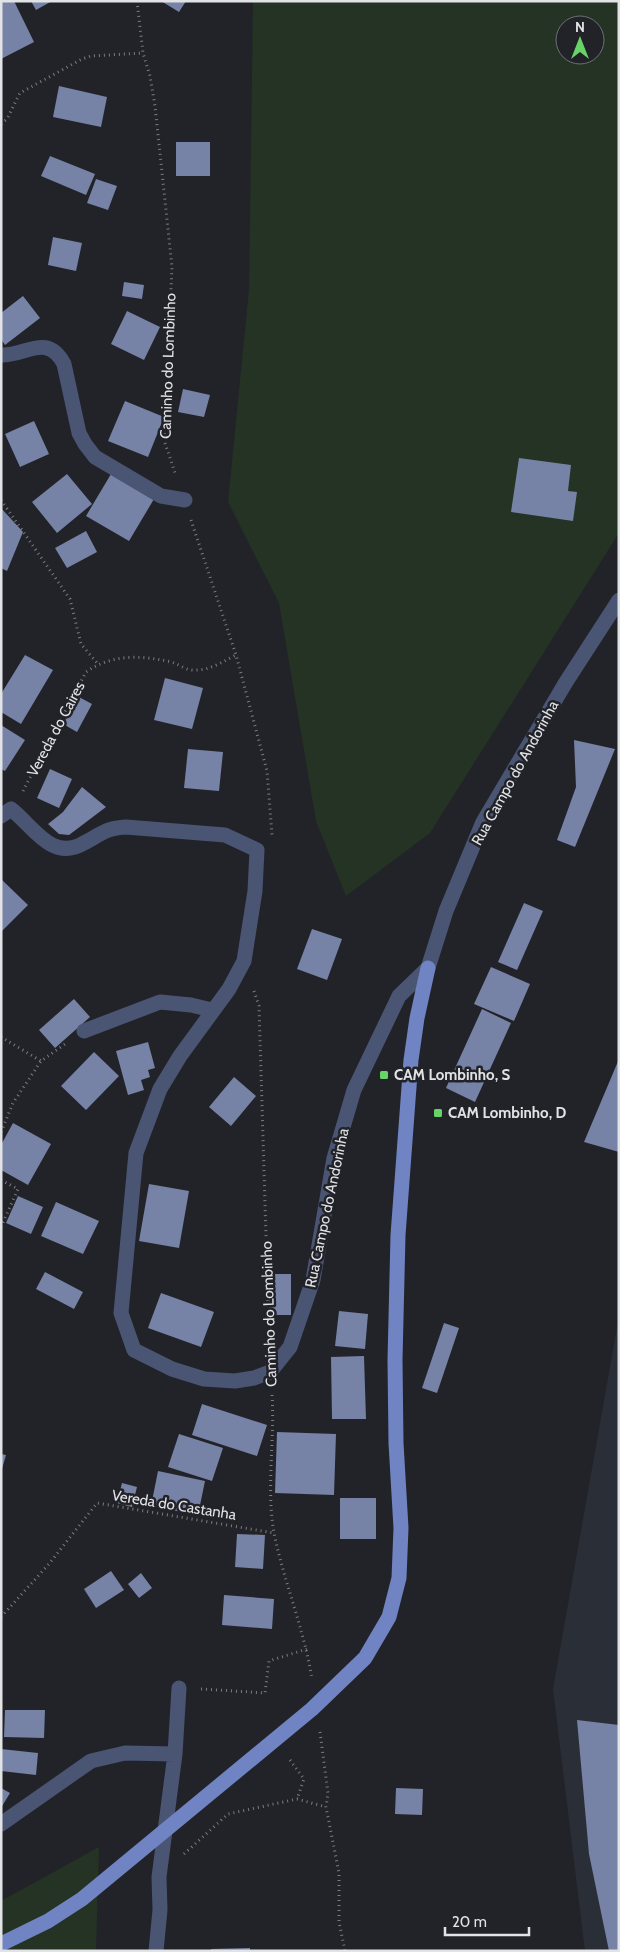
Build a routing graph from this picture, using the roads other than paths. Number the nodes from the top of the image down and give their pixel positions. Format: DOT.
graph roads {
  1 [pos="1,355"];
  2 [pos="185,500"];
  3 [pos="619,600"];
  4 [pos="6,812"];
  5 [pos="428,968"];
  6 [pos="212,1010"];
  7 [pos="84,1031"];
  8 [pos="179,1688"];
  9 [pos="175,1754"];
  10 [pos="1,1824"];
  11 [pos="1,1944"];
  12 [pos="156,1951"];
  1 -- 2 [label="street"];
  3 -- 5 [label="street, Rua Campo do Andorinha"];
  4 -- 6 [label="street"];
  5 -- 6 [label="street, Rua Campo do Andorinha"];
  5 -- 11 [label="main road"];
  6 -- 7 [label="street"];
  8 -- 9 [label="street"];
  9 -- 10 [label="street"];
  9 -- 12 [label="street"];
}
